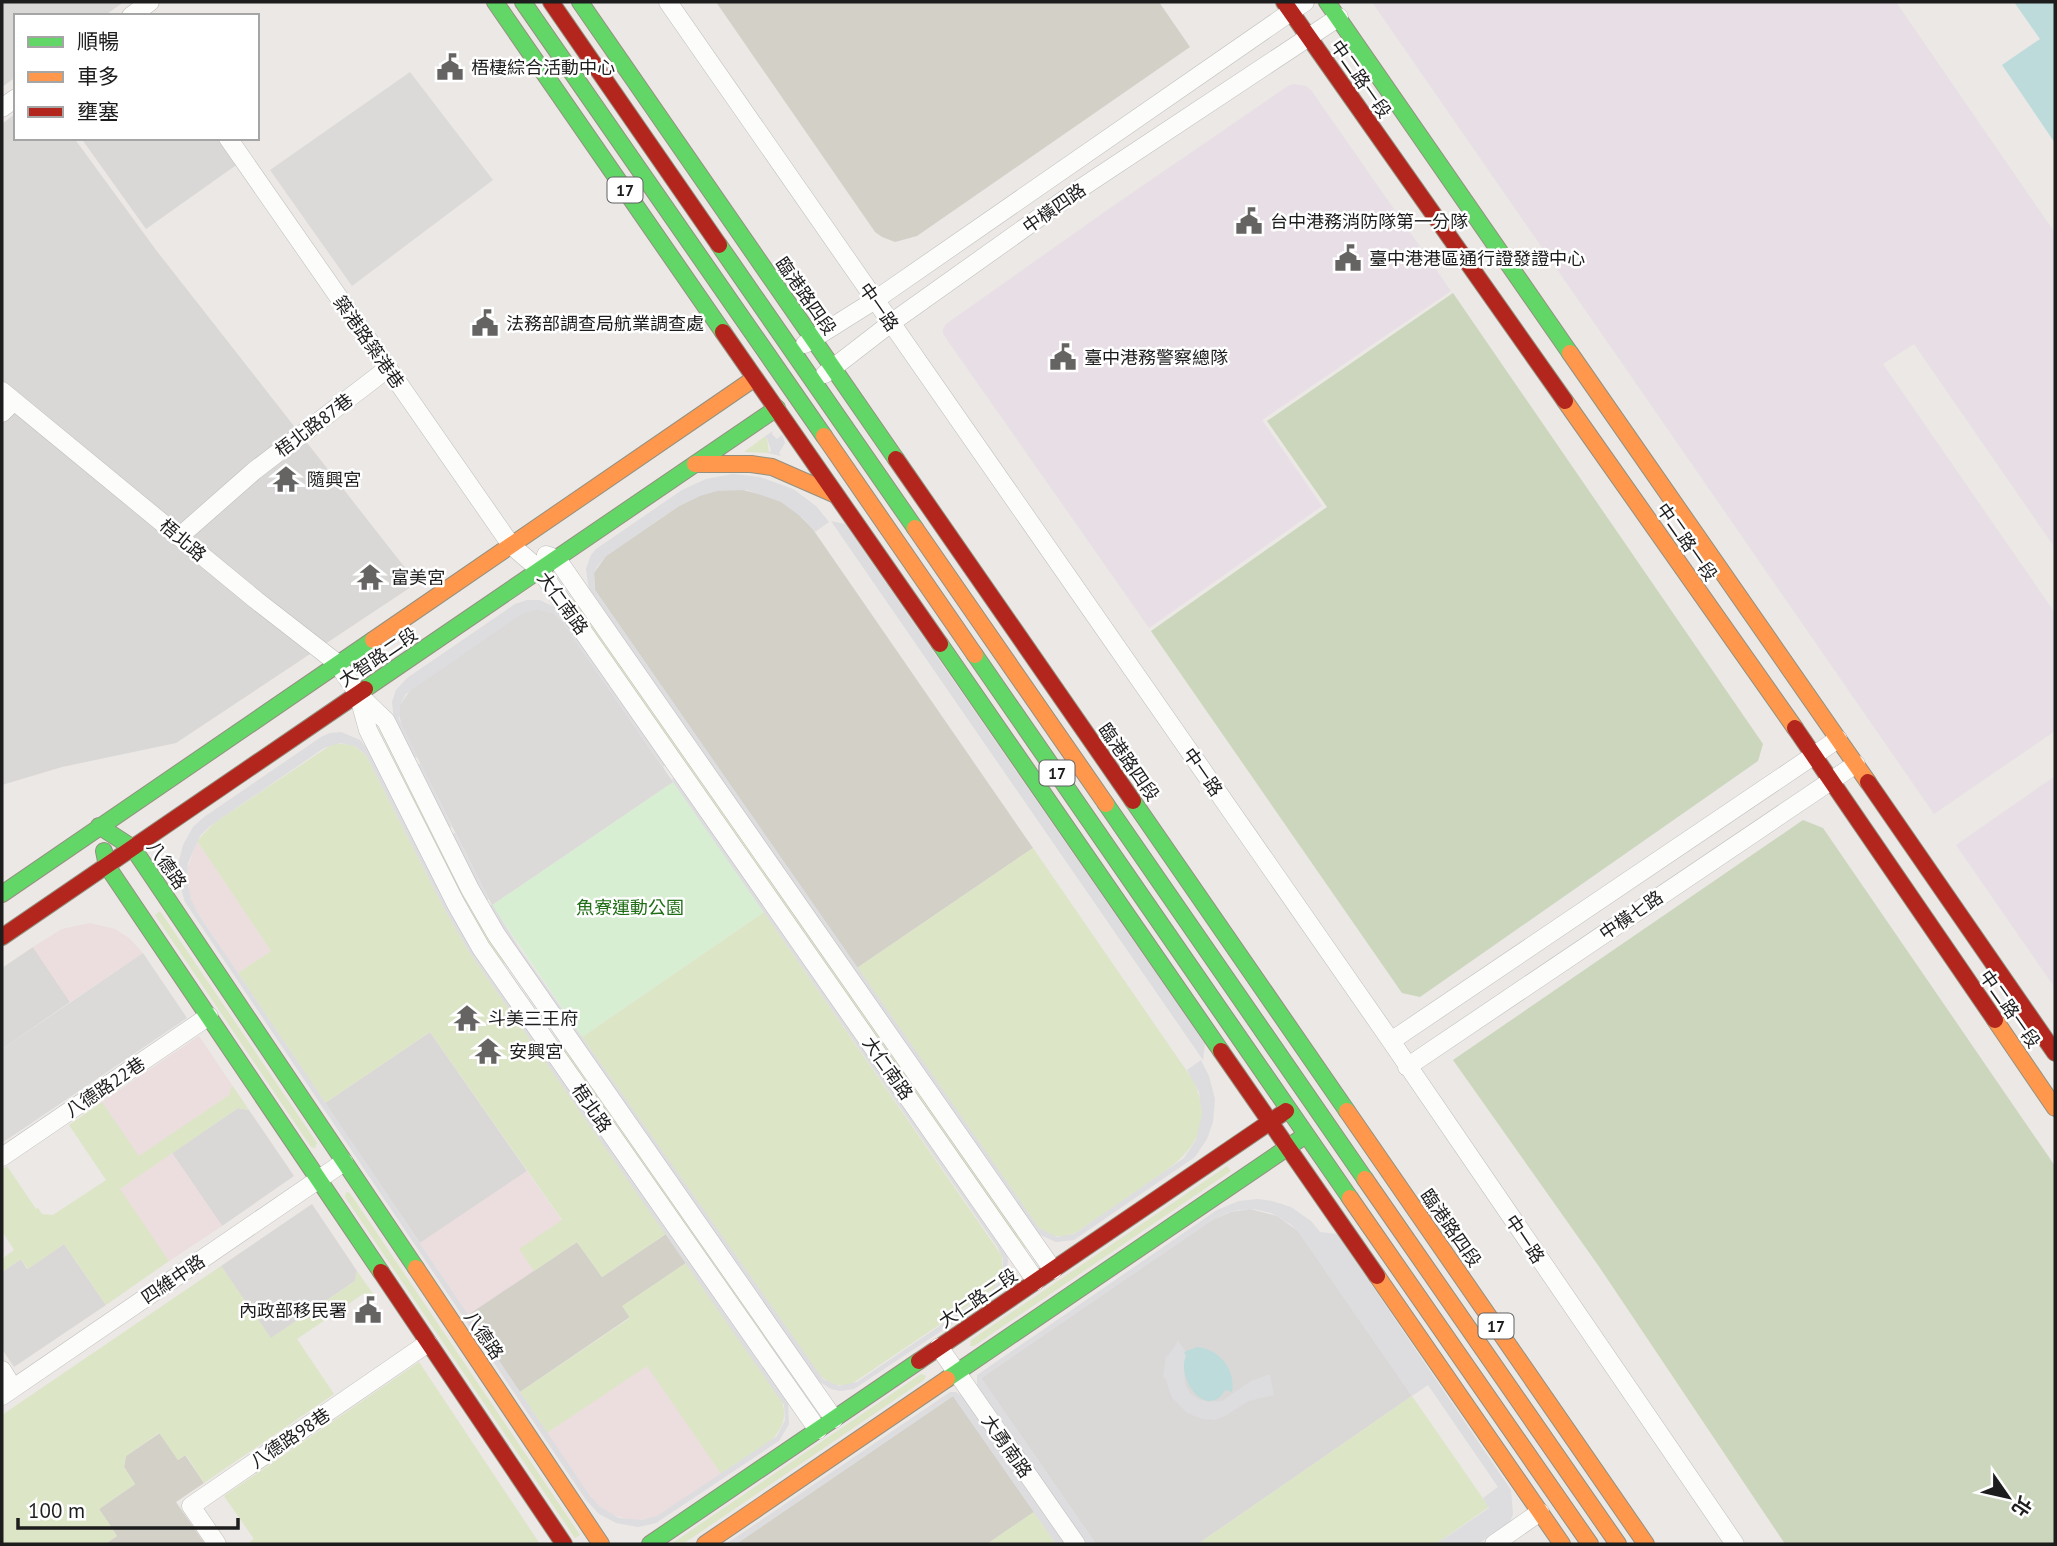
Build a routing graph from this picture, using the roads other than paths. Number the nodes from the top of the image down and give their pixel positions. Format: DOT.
graph roads {
  1 [pos="495,2"];
  2 [pos="523,2"];
  3 [pos="551,2"];
  4 [pos="580,2"];
  5 [pos="668,2"];
  6 [pos="1327,2"];
  7 [pos="1293,5"];
  8 [pos="1339,17"];
  9 [pos="1309,38"];
  10 [pos="229,140"];
  11 [pos="875,300"];
  12 [pos="891,323"];
  13 [pos="813,339"];
  14 [pos="794,352"];
  15 [pos="775,365"];
  16 [pos="833,368"];
  17 [pos="387,369"];
  18 [pos="755,378"];
  19 [pos="814,381"];
  20 [pos="795,395"];
  21 [pos="6,402"];
  22 [pos="776,408"];
  23 [pos="695,464"];
  24 [pos="836,495"];
  25 [pos="179,537"];
  26 [pos="511,545"];
  27 [pos="557,559"];
  28 [pos="540,570"];
  29 [pos="337,663"];
  30 [pos="358,694"];
  31 [pos="1838,738"];
  32 [pos="1813,754"];
  33 [pos="1856,764"];
  34 [pos="1830,781"];
  35 [pos="99,826"];
  36 [pos="133,848"];
  37 [pos="107,866"];
  38 [pos="2,894"];
  39 [pos="2,937"];
  40 [pos="209,1016"];
  41 [pos="1391,1041"];
  42 [pos="2055,1053"];
  43 [pos="1407,1067"];
  44 [pos="1327,1083"];
  45 [pos="1308,1096"];
  46 [pos="2055,1108"];
  47 [pos="1289,1109"];
  48 [pos="1345,1109"];
  49 [pos="1270,1122"];
  50 [pos="1326,1122"];
  51 [pos="1307,1135"];
  52 [pos="1288,1148"];
  53 [pos="2,1157"];
  54 [pos="344,1162"];
  55 [pos="318,1179"];
  56 [pos="1053,1270"];
  57 [pos="1036,1281"];
  58 [pos="428,1343"];
  59 [pos="939,1347"];
  60 [pos="2,1370"];
  61 [pos="957,1373"];
  62 [pos="8,1392"];
  63 [pos="834,1419"];
  64 [pos="818,1430"];
  65 [pos="1540,1513"];
  66 [pos="217,1544"];
  67 [pos="564,1544"];
  68 [pos="601,1544"];
  69 [pos="650,1544"];
  70 [pos="705,1544"];
  71 [pos="1076,1544"];
  72 [pos="1494,1544"];
  73 [pos="1562,1544"];
  74 [pos="1590,1544"];
  75 [pos="1618,1544"];
  76 [pos="1646,1544"];
  77 [pos="1735,1544"];
  1 -- 18 [label="street, 17"];
  2 -- 15 [label="street, 17"];
  3 -- 14 [label="street, 17"];
  4 -- 13 [label="street, 臨港路四段 / 17"];
  5 -- 11 [label="street, 中一路"];
  6 -- 8 [label="street, 中二路一段"];
  7 -- 9 [label="street, 中二路一段"];
  7 -- 11 [label="street, 中橫四路"];
  8 -- 9 [label="street, 中橫四路"];
  8 -- 31 [label="street, 中二路一段"];
  9 -- 12 [label="street, 中橫四路"];
  9 -- 32 [label="street, 中二路一段"];
  10 -- 17 [label="street, 築港路築港巷"];
  11 -- 12 [label="street, 中一路"];
  11 -- 13 [label="street, 中橫四路"];
  12 -- 16 [label="street, 中橫四路"];
  12 -- 41 [label="street, 中一路"];
  13 -- 14 [label="street, 中橫四路"];
  13 -- 16 [label="street, 臨港路四段 / 17"];
  14 -- 15 [label="street, 中橫四路"];
  14 -- 19 [label="street, 17"];
  15 -- 18 [label="street, 中橫四路"];
  15 -- 20 [label="street, 17"];
  16 -- 19 [label="street, 中橫四路"];
  16 -- 44 [label="street, 臨港路四段 / 17"];
  17 -- 25 [label="street, 梧北路87巷"];
  17 -- 26 [label="street, 築港路築港巷"];
  18 -- 22 [label="street, 17"];
  18 -- 26 [label="street, 大智路二段"];
  19 -- 20 [label="street, 中橫四路"];
  19 -- 45 [label="street, 17"];
  20 -- 22 [label="street, 中橫四路"];
  20 -- 47 [label="street, 17"];
  21 -- 25 [label="street, 梧北路"];
  22 -- 23 [label="street, 大智路二段"];
  22 -- 24 [label="street, 17"];
  23 -- 24 [label="street"];
  23 -- 27 [label="street, 大智路二段"];
  24 -- 49 [label="street, 17"];
  25 -- 29 [label="street, 梧北路"];
  26 -- 27 [label="street, 大仁南路"];
  26 -- 28 [label="street, 大仁南路"];
  26 -- 29 [label="street, 大智路二段"];
  27 -- 28 [label="street, 大智路二段"];
  27 -- 56 [label="street, 大仁南路"];
  28 -- 30 [label="street, 大智路二段"];
  28 -- 57 [label="street, 大仁南路"];
  29 -- 30 [label="street, 梧北路"];
  29 -- 35 [label="street, 大智路二段"];
  30 -- 36 [label="street, 大智路二段"];
  30 -- 63 [label="street, 梧北路"];
  30 -- 64 [label="street, 梧北路"];
  31 -- 32 [label="street, 中橫七路"];
  31 -- 33 [label="street, 中二路一段"];
  32 -- 34 [label="street, 中二路一段"];
  32 -- 41 [label="street, 中橫七路"];
  33 -- 34 [label="street, 中橫七路"];
  33 -- 42 [label="street, 中二路一段"];
  34 -- 43 [label="street, 中橫七路"];
  34 -- 46 [label="street, 中二路一段"];
  35 -- 36 [label="street, 八德路"];
  35 -- 37 [label="street"];
  35 -- 38 [label="street, 大智路二段"];
  36 -- 37 [label="street, 大智路二段"];
  36 -- 54 [label="street, 八德路"];
  37 -- 39 [label="street, 大智路二段"];
  37 -- 40 [label="street"];
  40 -- 53 [label="street, 八德路22巷"];
  40 -- 55 [label="street"];
  41 -- 43 [label="street, 中一路"];
  43 -- 77 [label="street, 中一路"];
  44 -- 45 [label="street, 大仁路二段"];
  44 -- 48 [label="street, 臨港路四段 / 17"];
  45 -- 47 [label="street, 大仁路二段"];
  45 -- 50 [label="street, 17"];
  47 -- 49 [label="street, 大仁路二段"];
  47 -- 51 [label="street, 17"];
  48 -- 50 [label="street"];
  48 -- 76 [label="street, 臨港路四段 / 17"];
  49 -- 52 [label="street, 17"];
  49 -- 56 [label="street, 大仁路二段"];
  50 -- 51 [label="street"];
  50 -- 75 [label="street, 17"];
  51 -- 52 [label="street"];
  51 -- 74 [label="street, 17"];
  52 -- 61 [label="street"];
  52 -- 65 [label="street, 17"];
  54 -- 55 [label="street, 四維中路"];
  54 -- 68 [label="street, 八德路"];
  55 -- 58 [label="street"];
  55 -- 62 [label="street, 四維中路"];
  56 -- 57 [label="street, 大仁路二段"];
  57 -- 59 [label="street, 大仁路二段"];
  58 -- 66 [label="street, 八德路98巷"];
  58 -- 67 [label="street"];
  59 -- 61 [label="street, 大勇南路"];
  59 -- 63 [label="street, 大仁路二段"];
  60 -- 62 [label="street"];
  61 -- 70 [label="street"];
  61 -- 71 [label="street, 大勇南路"];
  63 -- 64 [label="street, 大仁路二段"];
  64 -- 69 [label="street, 大仁路二段"];
  65 -- 72 [label="street"];
  65 -- 73 [label="street, 17"];
}
